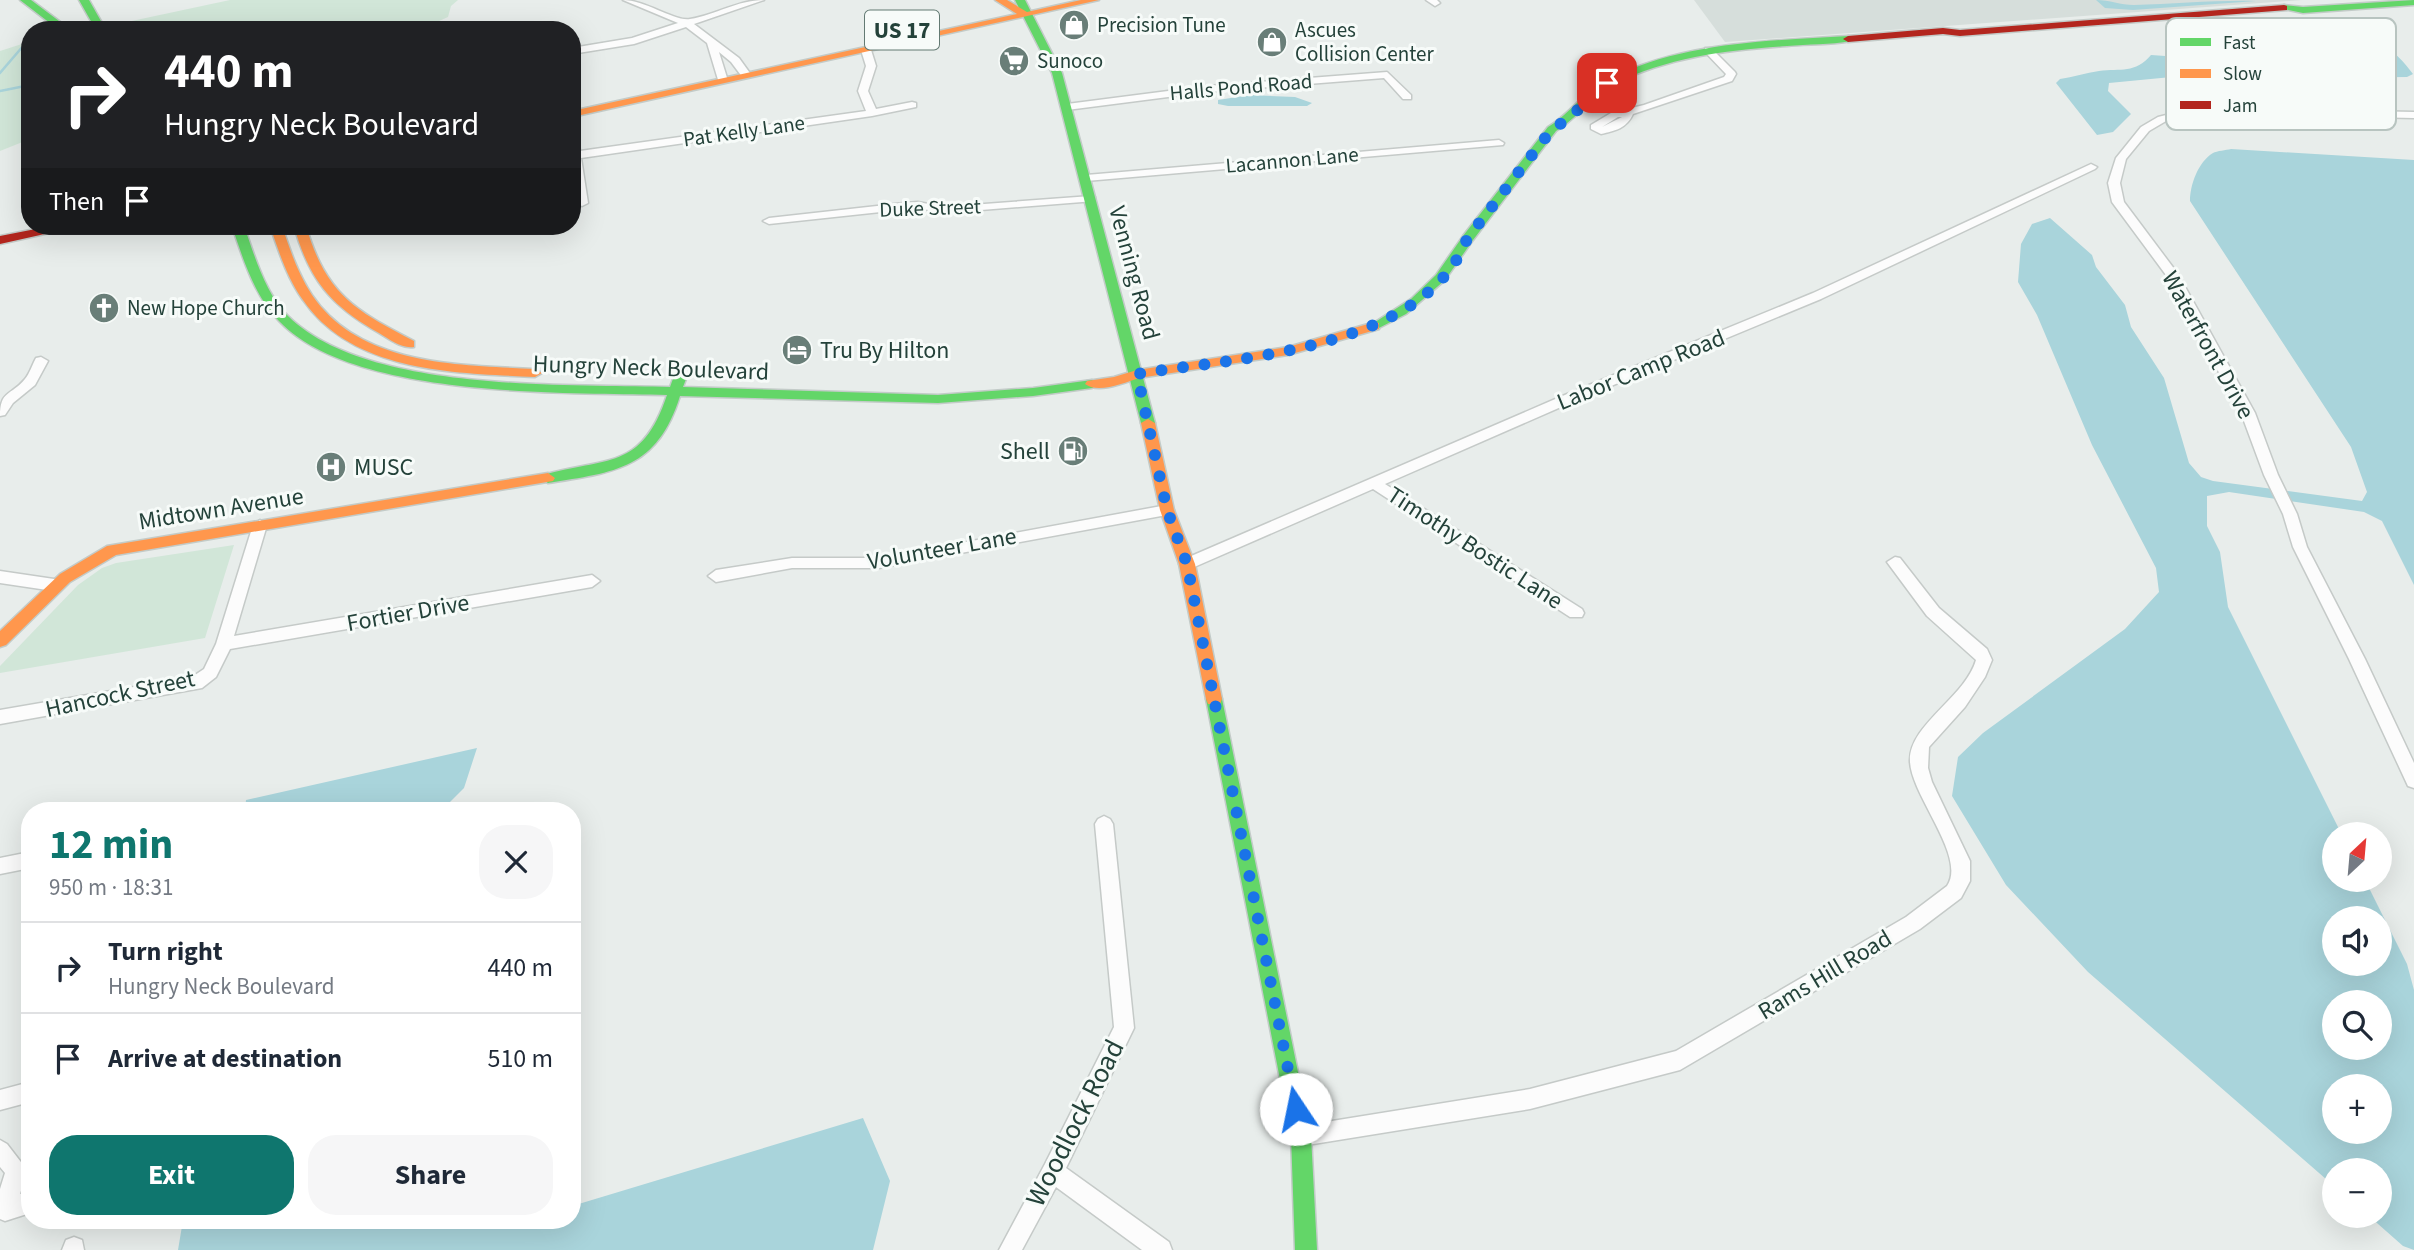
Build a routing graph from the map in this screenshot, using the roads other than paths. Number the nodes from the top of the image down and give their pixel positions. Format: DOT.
graph roads {
  1 [pos="85,0"];
  2 [pos="628,0"];
  3 [pos="759,0"];
  4 [pos="1042,0"];
  5 [pos="1094,0"];
  6 [pos="2346,0"];
  7 [pos="2414,2"];
  8 [pos="1016,5"];
  9 [pos="33,7"];
  10 [pos="2282,8"];
  11 [pos="46,21"];
  12 [pos="53,21"];
  13 [pos="96,21"];
  14 [pos="686,23"];
  15 [pos="710,44"];
  16 [pos="581,50"];
  17 [pos="866,50"];
  18 [pos="1708,50"];
  19 [pos="743,71"];
  20 [pos="721,76"];
  21 [pos="1407,97"];
  22 [pos="581,101"];
  23 [pos="912,105"];
  24 [pos="1067,107"];
  25 [pos="581,112"];
  26 [pos="872,113"];
  27 [pos="1628,114"];
  28 [pos="2396,115"];
  29 [pos="2414,115"];
  30 [pos="2166,118"];
  31 [pos="1499,143"];
  32 [pos="581,154"];
  33 [pos="2091,167"];
  34 [pos="1086,177"];
  35 [pos="581,195"];
  36 [pos="1091,199"];
  37 [pos="582,203"];
  38 [pos="769,221"];
  39 [pos="21,227"];
  40 [pos="0,232"];
  41 [pos="24,235"];
  42 [pos="241,235"];
  43 [pos="278,235"];
  44 [pos="303,235"];
  45 [pos="0,240"];
  46 [pos="277,281"];
  47 [pos="41,361"];
  48 [pos="373,365"];
  49 [pos="535,373"];
  50 [pos="1137,374"];
  51 [pos="677,385"];
  52 [pos="0,412"];
  53 [pos="1374,482"];
  54 [pos="1167,510"];
  55 [pos="260,525"];
  56 [pos="1895,562"];
  57 [pos="1187,564"];
  58 [pos="716,576"];
  59 [pos="0,577"];
  60 [pos="592,581"];
  61 [pos="54,585"];
  62 [pos="1576,613"];
  63 [pos="0,641"];
  64 [pos="224,644"];
  65 [pos="0,717"];
  66 [pos="2414,781"];
  67 [pos="1104,824"];
  68 [pos="21,862"];
  69 [pos="0,866"];
  70 [pos="21,1094"];
  71 [pos="0,1100"];
  72 [pos="1301,1136"];
  73 [pos="0,1151"];
  74 [pos="1053,1172"];
  75 [pos="21,1205"];
  76 [pos="1010,1250"];
  77 [pos="1161,1250"];
  78 [pos="1306,1250"];
  1 -- 13 [label="main road"];
  2 -- 14 [label="street"];
  3 -- 14 [label="street"];
  4 -- 8 [label="main road, US 17"];
  5 -- 8 [label="main road, US 17"];
  6 -- 10 [label="main road, Hungry Neck Boulevard"];
  7 -- 10 [label="main road, Hungry Neck Boulevard"];
  8 -- 17 [label="main road, US 17"];
  8 -- 19 [label="main road, US 17"];
  8 -- 24 [label="main road, Venning Road"];
  9 -- 11 [label="main road"];
  9 -- 12 [label="main road"];
  10 -- 18 [label="main road, Hungry Neck Boulevard"];
  14 -- 15 [label="street"];
  14 -- 16 [label="street"];
  15 -- 19 [label="street"];
  15 -- 20 [label="street"];
  17 -- 19 [label="main road, US 17"];
  17 -- 26 [label="street"];
  18 -- 27 [label="street"];
  18 -- 50 [label="main road, Hungry Neck Boulevard"];
  19 -- 20 [label="main road, US 17"];
  20 -- 22 [label="main road, US 17"];
  20 -- 25 [label="main road, US 17"];
  21 -- 24 [label="street, Halls Pond Road"];
  23 -- 26 [label="street, Pat Kelly Lane"];
  24 -- 34 [label="main road, Venning Road"];
  26 -- 32 [label="street, Pat Kelly Lane"];
  28 -- 29 [label="street, Waterfront Drive"];
  30 -- 66 [label="street, Waterfront Drive"];
  31 -- 34 [label="street, Lacannon Lane"];
  33 -- 53 [label="street, Labor Camp Road"];
  34 -- 36 [label="main road, Venning Road"];
  35 -- 37 [label="street"];
  36 -- 38 [label="street, Duke Street"];
  36 -- 50 [label="main road, Venning Road"];
  39 -- 40 [label="main road"];
  41 -- 45 [label="main road"];
  42 -- 48 [label="main road"];
  43 -- 49 [label="main road"];
  44 -- 49 [label="main road"];
  46 -- 48 [label="main road"];
  47 -- 52 [label="street"];
  48 -- 51 [label="main road, Hungry Neck Boulevard"];
  49 -- 51 [label="main road, Hungry Neck Boulevard"];
  50 -- 51 [label="main road, Hungry Neck Boulevard"];
  50 -- 54 [label="main road, Venning Road"];
  51 -- 55 [label="main road, Midtown Avenue"];
  53 -- 57 [label="street, Labor Camp Road"];
  53 -- 62 [label="street, Timothy Bostic Lane"];
  54 -- 57 [label="main road, Venning Road"];
  54 -- 58 [label="street, Volunteer Lane"];
  55 -- 61 [label="main road, Midtown Avenue"];
  55 -- 64 [label="street, Hancock Street"];
  56 -- 72 [label="street, Rams Hill Road"];
  57 -- 72 [label="main road, Venning Road"];
  59 -- 61 [label="street"];
  60 -- 64 [label="street, Fortier Drive"];
  61 -- 63 [label="main road, Midtown Avenue"];
  64 -- 65 [label="street, Hancock Street"];
  67 -- 74 [label="street, Woodlock Road"];
  68 -- 69 [label="street"];
  70 -- 71 [label="street"];
  72 -- 78 [label="main road, Venning Road"];
  73 -- 75 [label="street"];
  74 -- 76 [label="street, Woodlock Road"];
  74 -- 77 [label="street"];
}
